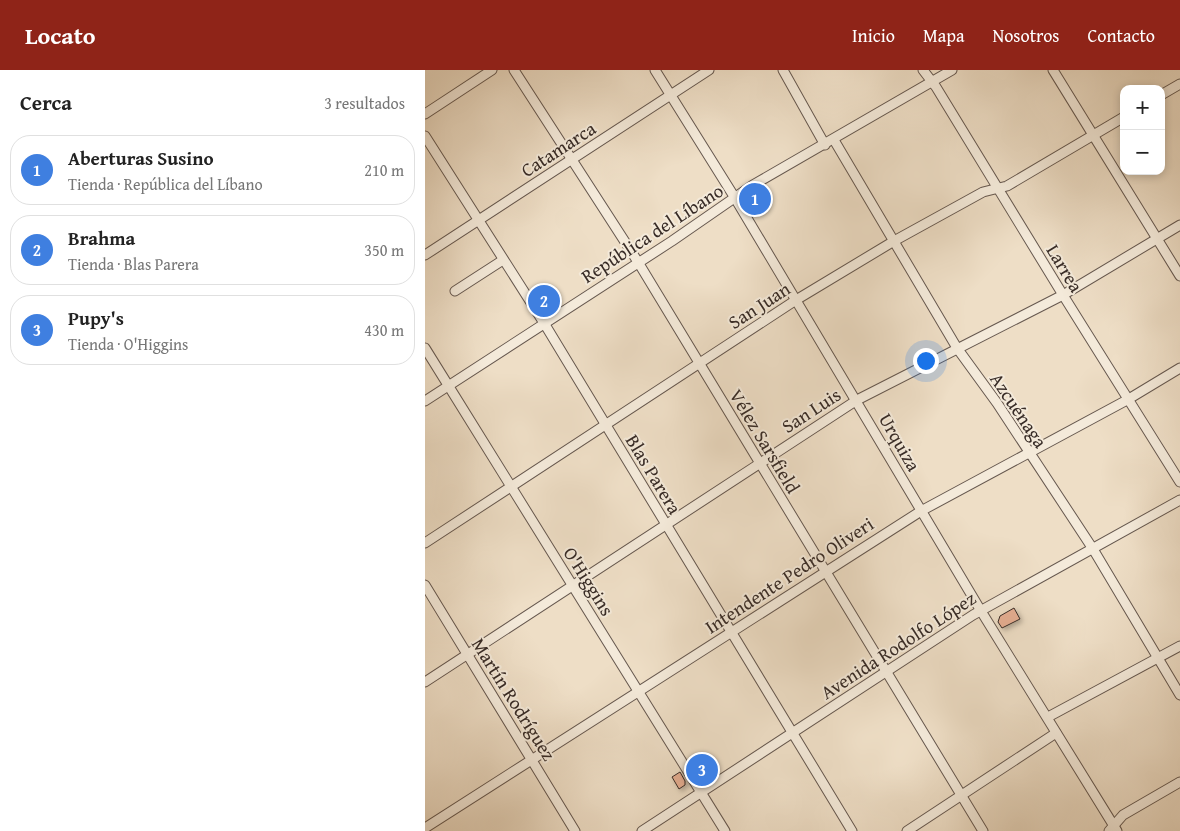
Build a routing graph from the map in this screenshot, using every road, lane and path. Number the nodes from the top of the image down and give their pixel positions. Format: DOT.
graph roads {
  1 [pos="492,70"];
  2 [pos="514,70"];
  3 [pos="655,70"];
  4 [pos="709,70"];
  5 [pos="783,70"];
  6 [pos="923,70"];
  7 [pos="953,70"];
  8 [pos="1053,70"];
  9 [pos="932,82"];
  10 [pos="1180,84"];
  11 [pos="1165,93"];
  12 [pos="670,94"];
  13 [pos="425,114"];
  14 [pos="1120,119"];
  15 [pos="1093,135"];
  16 [pos="425,136"];
  17 [pos="834,140"];
  18 [pos="825,145"];
  19 [pos="572,159"];
  20 [pos="998,189"];
  21 [pos="735,198"];
  22 [pos="478,220"];
  23 [pos="1180,225"];
  24 [pos="1157,239"];
  25 [pos="894,241"];
  26 [pos="425,254"];
  27 [pos="503,260"];
  28 [pos="638,262"];
  29 [pos="1180,276"];
  30 [pos="455,291"];
  31 [pos="1063,295"];
  32 [pos="797,300"];
  33 [pos="544,323"];
  34 [pos="425,348"];
  35 [pos="957,348"];
  36 [pos="699,362"];
  37 [pos="1180,368"];
  38 [pos="449,386"];
  39 [pos="857,400"];
  40 [pos="1127,400"];
  41 [pos="425,401"];
  42 [pos="606,426"];
  43 [pos="1028,453"];
  44 [pos="759,462"];
  45 [pos="1180,482"];
  46 [pos="513,487"];
  47 [pos="1180,500"];
  48 [pos="921,511"];
  49 [pos="665,525"];
  50 [pos="425,543"];
  51 [pos="1093,549"];
  52 [pos="825,571"];
  53 [pos="425,585"];
  54 [pos="573,585"];
  55 [pos="981,611"];
  56 [pos="732,631"];
  57 [pos="1180,646"];
  58 [pos="468,655"];
  59 [pos="1157,658"];
  60 [pos="887,673"];
  61 [pos="425,682"];
  62 [pos="639,692"];
  63 [pos="1180,695"];
  64 [pos="1048,718"];
  65 [pos="793,732"];
  66 [pos="1056,733"];
  67 [pos="533,760"];
  68 [pos="1180,782"];
  69 [pos="702,793"];
  70 [pos="961,796"];
  71 [pos="426,828"];
  72 [pos="1113,829"];
  73 [pos="575,831"];
  74 [pos="642,831"];
  75 [pos="725,831"];
  76 [pos="852,831"];
  77 [pos="907,831"];
  78 [pos="983,831"];
  1 -- 13 [label="street"];
  2 -- 19 [label="street, Vélez Sarsfield"];
  3 -- 12 [label="street, Urquiza"];
  4 -- 12 [label="street, Catamarca"];
  5 -- 18 [label="street"];
  6 -- 9 [label="street, Larrea"];
  7 -- 9 [label="street, República del Líbano"];
  8 -- 15 [label="street"];
  9 -- 17 [label="street, República del Líbano"];
  9 -- 20 [label="street, Larrea"];
  10 -- 11 [label="street"];
  12 -- 19 [label="street, Catamarca"];
  12 -- 21 [label="street, Urquiza"];
  14 -- 15 [label="street, San Juan"];
  15 -- 20 [label="street, San Juan"];
  15 -- 24 [label="street"];
  16 -- 22 [label="street, Blas Parera"];
  17 -- 18 [label="street, República del Líbano"];
  17 -- 25 [label="street, Azcuénaga"];
  18 -- 21 [label="street, República del Líbano"];
  19 -- 22 [label="street, Catamarca"];
  19 -- 28 [label="street, Vélez Sarsfield"];
  20 -- 25 [label="street, San Juan"];
  20 -- 31 [label="street, Larrea"];
  21 -- 28 [label="street, República del Líbano"];
  21 -- 32 [label="street, Urquiza"];
  22 -- 26 [label="street, Catamarca"];
  22 -- 27 [label="street, Blas Parera"];
  23 -- 24 [label="street, San Luis"];
  24 -- 29 [label="street"];
  24 -- 31 [label="street, San Luis"];
  25 -- 32 [label="street, San Juan"];
  25 -- 35 [label="street, Azcuénaga"];
  27 -- 30 [label="street"];
  27 -- 33 [label="street, Blas Parera"];
  28 -- 33 [label="street, República del Líbano"];
  28 -- 36 [label="street, Vélez Sarsfield"];
  31 -- 35 [label="street, San Luis"];
  31 -- 40 [label="street, Larrea"];
  32 -- 36 [label="street, San Juan"];
  32 -- 39 [label="street, Urquiza"];
  33 -- 38 [label="street, República del Líbano"];
  33 -- 42 [label="street, Blas Parera"];
  34 -- 38 [label="street, O'Higgins"];
  35 -- 39 [label="street, San Luis"];
  35 -- 43 [label="street, Azcuénaga"];
  36 -- 42 [label="street, San Juan"];
  36 -- 44 [label="street, Vélez Sarsfield"];
  37 -- 40 [label="street, Intendente Pedro Oliveri"];
  38 -- 41 [label="street, República del Líbano"];
  38 -- 46 [label="street, O'Higgins"];
  39 -- 44 [label="street, San Luis"];
  39 -- 48 [label="street, Urquiza"];
  40 -- 43 [label="street, Intendente Pedro Oliveri"];
  40 -- 45 [label="street, Larrea"];
  42 -- 46 [label="street, San Juan"];
  42 -- 49 [label="street, Blas Parera"];
  43 -- 48 [label="street, Intendente Pedro Oliveri"];
  43 -- 51 [label="street, Azcuénaga"];
  44 -- 49 [label="street, San Luis"];
  44 -- 52 [label="street, Vélez Sarsfield"];
  46 -- 50 [label="street, San Juan"];
  46 -- 54 [label="street, O'Higgins"];
  47 -- 51 [label="street, Avenida Rodolfo López"];
  48 -- 52 [label="street, Intendente Pedro Oliveri"];
  48 -- 55 [label="street, Urquiza"];
  49 -- 54 [label="street, San Luis"];
  49 -- 56 [label="street, Blas Parera"];
  51 -- 55 [label="street, Avenida Rodolfo López"];
  51 -- 59 [label="street, Azcuénaga"];
  52 -- 56 [label="street, Intendente Pedro Oliveri"];
  52 -- 60 [label="street, Vélez Sarsfield"];
  53 -- 58 [label="street, Martín Rodríguez"];
  54 -- 58 [label="street, San Luis"];
  54 -- 62 [label="street, O'Higgins"];
  55 -- 60 [label="street, Avenida Rodolfo López"];
  55 -- 64 [label="street, Urquiza"];
  56 -- 62 [label="street, Intendente Pedro Oliveri"];
  56 -- 65 [label="street, Blas Parera"];
  57 -- 59 [label="street"];
  58 -- 61 [label="street, San Luis"];
  58 -- 67 [label="street, Martín Rodríguez"];
  59 -- 63 [label="street, Azcuénaga"];
  59 -- 64 [label="street"];
  60 -- 65 [label="street, Avenida Rodolfo López"];
  60 -- 70 [label="street, Vélez Sarsfield"];
  62 -- 67 [label="street, Intendente Pedro Oliveri"];
  62 -- 69 [label="street, O'Higgins"];
  64 -- 66 [label="street, Urquiza"];
  65 -- 69 [label="street, Avenida Rodolfo López"];
  65 -- 76 [label="street, Blas Parera"];
  66 -- 70 [label="street"];
  66 -- 72 [label="street, Urquiza"];
  67 -- 71 [label="street, Intendente Pedro Oliveri"];
  67 -- 73 [label="street, Martín Rodríguez"];
  68 -- 72 [label="street"];
  69 -- 74 [label="street, Avenida Rodolfo López"];
  69 -- 75 [label="street, O'Higgins"];
  70 -- 77 [label="street"];
  70 -- 78 [label="street, Vélez Sarsfield"];
}
